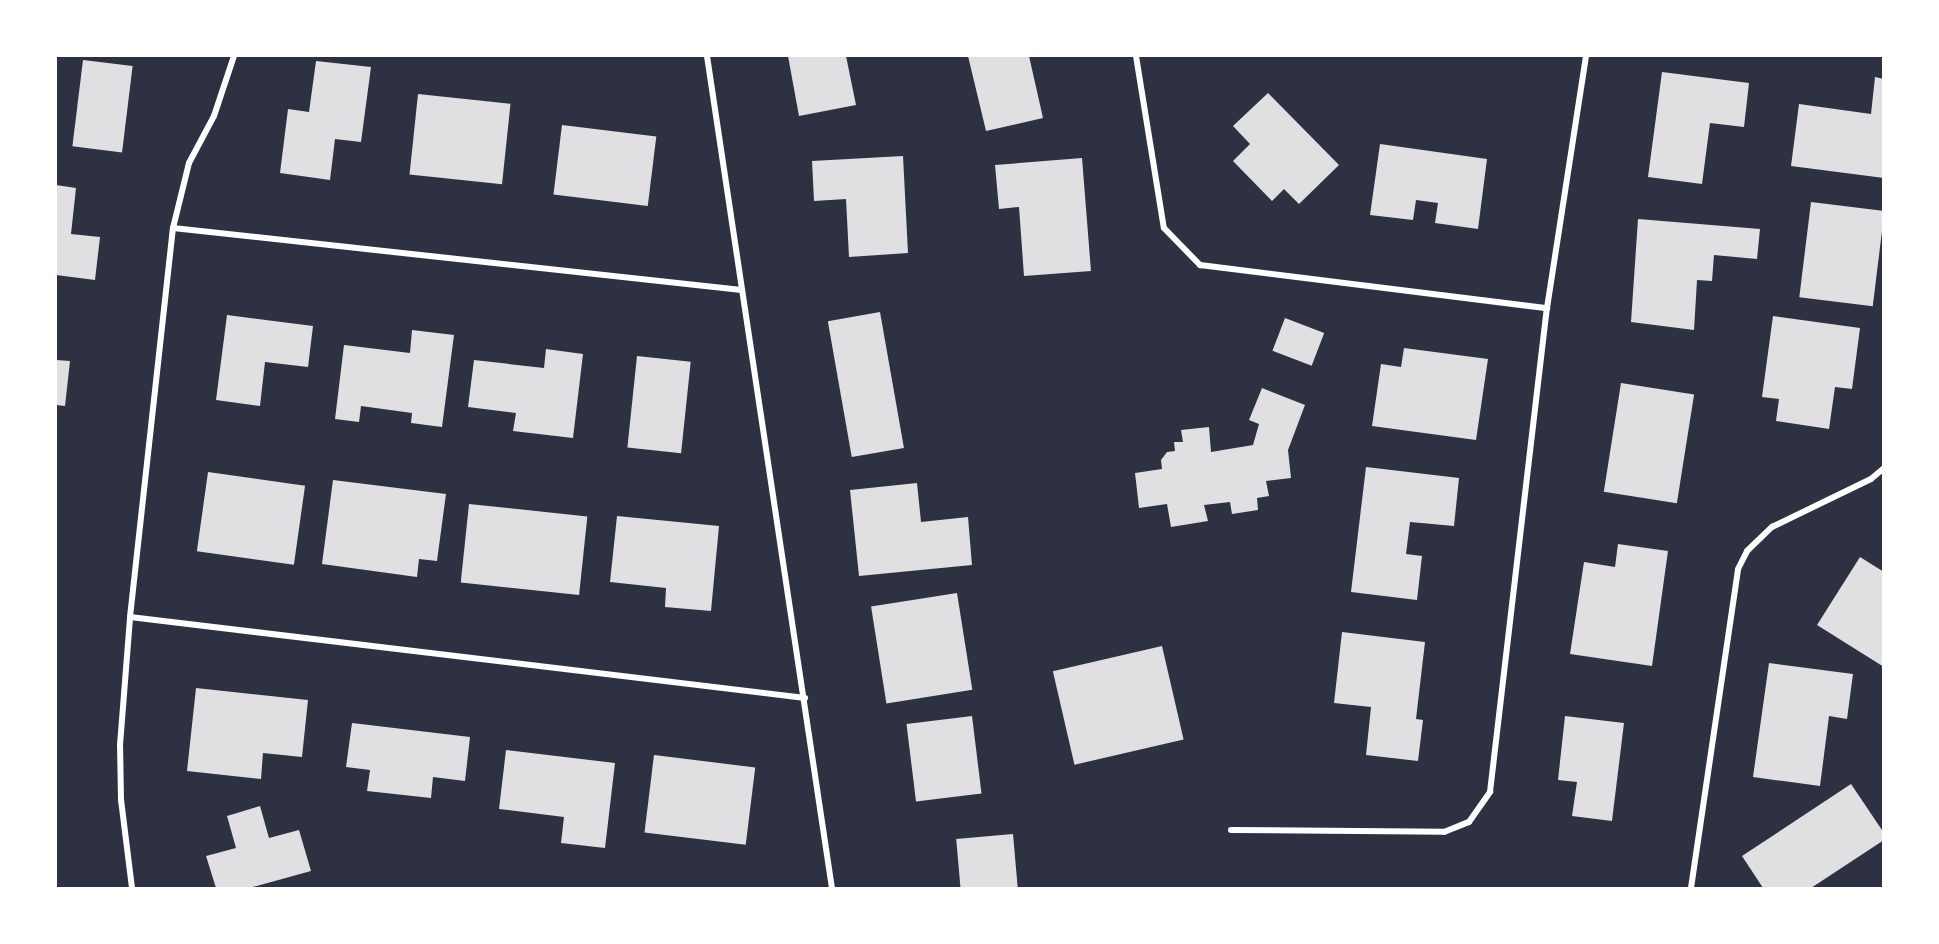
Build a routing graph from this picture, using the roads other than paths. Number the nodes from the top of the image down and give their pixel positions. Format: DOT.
graph roads {
  1 [pos="234,56"];
  2 [pos="707,56"];
  3 [pos="1136,56"];
  4 [pos="1586,56"];
  5 [pos="173,228"];
  6 [pos="742,290"];
  7 [pos="1547,308"];
  8 [pos="1884,468"];
  9 [pos="130,617"];
  10 [pos="805,698"];
  11 [pos="1232,830"];
  12 [pos="132,888"];
  13 [pos="832,888"];
  14 [pos="1691,888"];
  1 -- 5 [label="street"];
  2 -- 6 [label="street"];
  3 -- 7 [label="street"];
  4 -- 7 [label="street"];
  5 -- 6 [label="street"];
  5 -- 9 [label="street"];
  6 -- 10 [label="street"];
  7 -- 11 [label="street"];
  8 -- 14 [label="street"];
  9 -- 10 [label="street"];
  9 -- 12 [label="street"];
  10 -- 13 [label="street"];
}
